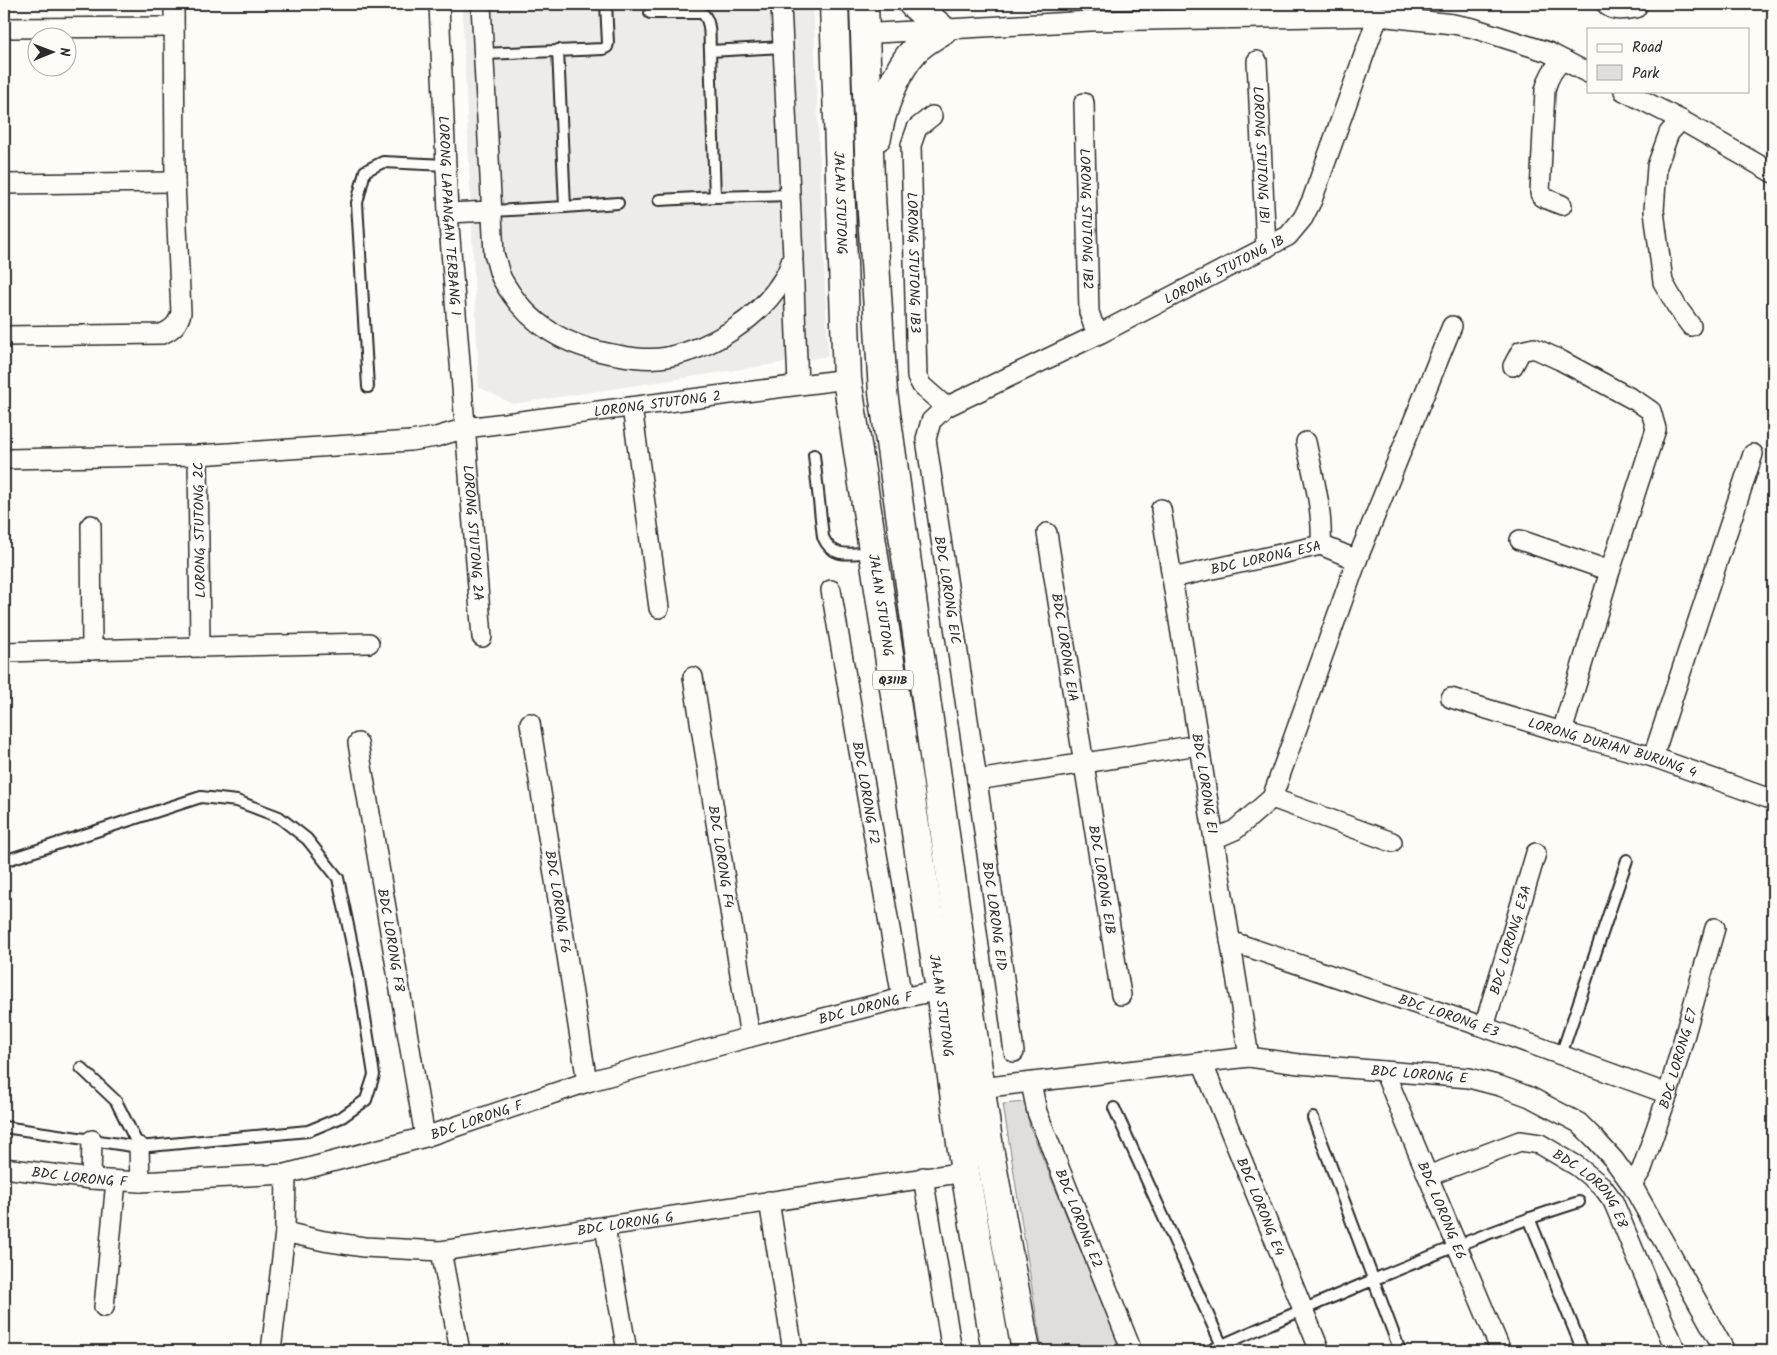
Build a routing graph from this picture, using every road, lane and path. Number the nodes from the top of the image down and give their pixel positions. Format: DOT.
graph roads {
  1 [pos="174,4"];
  2 [pos="439,4"];
  3 [pos="481,4"];
  4 [pos="490,4"];
  5 [pos="606,4"];
  6 [pos="781,4"];
  7 [pos="834,4"];
  8 [pos="864,4"];
  9 [pos="913,4"];
  10 [pos="1606,4"];
  11 [pos="1638,4"];
  12 [pos="1090,12"];
  13 [pos="650,13"];
  14 [pos="1378,16"];
  15 [pos="174,27"];
  16 [pos="4,28"];
  17 [pos="944,30"];
  18 [pos="866,36"];
  19 [pos="783,47"];
  20 [pos="558,50"];
  21 [pos="710,51"];
  22 [pos="483,54"];
  23 [pos="1563,60"];
  24 [pos="1257,61"];
  25 [pos="1587,72"];
  26 [pos="1626,92"];
  27 [pos="1084,103"];
  28 [pos="932,116"];
  29 [pos="1681,120"];
  30 [pos="446,166"];
  31 [pos="1773,173"];
  32 [pos="870,180"];
  33 [pos="175,182"];
  34 [pos="4,184"];
  35 [pos="790,195"];
  36 [pos="715,197"];
  37 [pos="659,200"];
  38 [pos="618,203"];
  39 [pos="1562,205"];
  40 [pos="565,207"];
  41 [pos="491,211"];
  42 [pos="448,214"];
  43 [pos="1266,248"];
  44 [pos="844,256"];
  45 [pos="793,258"];
  46 [pos="1452,326"];
  47 [pos="1691,326"];
  48 [pos="1101,333"];
  49 [pos="4,336"];
  50 [pos="1512,366"];
  51 [pos="847,379"];
  52 [pos="798,386"];
  53 [pos="368,387"];
  54 [pos="946,407"];
  55 [pos="632,408"];
  56 [pos="466,428"];
  57 [pos="1306,442"];
  58 [pos="1753,454"];
  59 [pos="198,455"];
  60 [pos="814,455"];
  61 [pos="6,460"];
  62 [pos="1162,509"];
  63 [pos="91,525"];
  64 [pos="1047,533"];
  65 [pos="1520,540"];
  66 [pos="1321,545"];
  67 [pos="874,552"];
  68 [pos="1357,560"];
  69 [pos="1610,571"];
  70 [pos="1172,578"];
  71 [pos="831,590"];
  72 [pos="658,608"];
  73 [pos="482,637"];
  74 [pos="369,643"];
  75 [pos="200,647"];
  76 [pos="92,650"];
  77 [pos="4,652"];
  78 [pos="693,676"];
  79 [pos="1451,698"];
  80 [pos="530,723"];
  81 [pos="1562,732"];
  82 [pos="358,743"];
  83 [pos="1198,745"];
  84 [pos="1652,757"];
  85 [pos="1084,764"];
  86 [pos="977,780"];
  87 [pos="1272,798"];
  88 [pos="1773,800"];
  89 [pos="1214,839"];
  90 [pos="1392,842"];
  91 [pos="1536,853"];
  92 [pos="1627,860"];
  93 [pos="4,861"];
  94 [pos="1715,928"];
  95 [pos="1230,941"];
  96 [pos="940,990"];
  97 [pos="1120,996"];
  98 [pos="902,998"];
  99 [pos="1484,1027"];
  100 [pos="750,1037"];
  101 [pos="1014,1052"];
  102 [pos="1561,1055"];
  103 [pos="1249,1057"];
  104 [pos="1202,1062"];
  105 [pos="81,1068"];
  106 [pos="1384,1071"];
  107 [pos="587,1082"];
  108 [pos="1032,1083"];
  109 [pos="980,1088"];
  110 [pos="1668,1094"];
  111 [pos="1114,1108"];
  112 [pos="1313,1118"];
  113 [pos="4,1127"];
  114 [pos="425,1137"];
  115 [pos="92,1140"];
  116 [pos="139,1147"];
  117 [pos="989,1148"];
  118 [pos="4,1168"];
  119 [pos="964,1172"];
  120 [pos="286,1174"];
  121 [pos="1428,1176"];
  122 [pos="924,1177"];
  123 [pos="90,1179"];
  124 [pos="116,1181"];
  125 [pos="140,1182"];
  126 [pos="1632,1185"];
  127 [pos="769,1201"];
  128 [pos="1579,1202"];
  129 [pos="1529,1218"];
  130 [pos="605,1227"];
  131 [pos="285,1232"];
  132 [pos="1457,1245"];
  133 [pos="440,1251"];
  134 [pos="1374,1280"];
  135 [pos="104,1307"];
  136 [pos="1303,1310"];
  137 [pos="1224,1348"];
  138 [pos="271,1351"];
  139 [pos="460,1351"];
  140 [pos="626,1351"];
  141 [pos="793,1351"];
  142 [pos="952,1351"];
  143 [pos="996,1351"];
  144 [pos="1026,1351"];
  145 [pos="1132,1351"];
  146 [pos="1209,1351"];
  147 [pos="1320,1351"];
  148 [pos="1400,1351"];
  149 [pos="1501,1351"];
  150 [pos="1583,1351"];
  151 [pos="1676,1351"];
  152 [pos="1726,1351"];
  1 -- 15 [label="street"];
  2 -- 30 [label="street, LORONG LAPANGAN TERBANG 1"];
  3 -- 4 [label="lane"];
  3 -- 22 [label="street"];
  5 -- 20 [label="lane"];
  6 -- 19 [label="street"];
  7 -- 44 [label="main road, JALAN STUTONG / Q311B"];
  8 -- 18 [label="main road, JALAN STUTONG"];
  9 -- 17 [label="main road"];
  10 -- 11 [label="street"];
  12 -- 14 [label="street"];
  12 -- 17 [label="street"];
  13 -- 21 [label="lane"];
  14 -- 23 [label="street"];
  14 -- 43 [label="street, LORONG STUTONG 1B"];
  15 -- 16 [label="street"];
  15 -- 33 [label="street"];
  17 -- 18 [label="street"];
  17 -- 32 [label="main road"];
  18 -- 32 [label="main road, JALAN STUTONG"];
  18 -- 44 [label="main road"];
  19 -- 21 [label="lane"];
  19 -- 35 [label="street"];
  20 -- 22 [label="lane"];
  20 -- 40 [label="lane"];
  21 -- 36 [label="lane"];
  22 -- 41 [label="street"];
  23 -- 25 [label="street"];
  23 -- 39 [label="street"];
  24 -- 43 [label="street, LORONG STUTONG 1B1"];
  26 -- 29 [label="street"];
  27 -- 48 [label="street, LORONG STUTONG 1B2"];
  28 -- 54 [label="street, LORONG STUTONG 1B3"];
  29 -- 31 [label="street"];
  29 -- 47 [label="street"];
  30 -- 42 [label="street, LORONG LAPANGAN TERBANG 1"];
  30 -- 53 [label="lane"];
  32 -- 109 [label="main road, JALAN STUTONG"];
  33 -- 34 [label="street"];
  33 -- 49 [label="street"];
  35 -- 36 [label="lane"];
  35 -- 45 [label="street"];
  36 -- 37 [label="lane"];
  38 -- 40 [label="lane"];
  40 -- 41 [label="lane"];
  41 -- 42 [label="street"];
  41 -- 45 [label="street"];
  42 -- 56 [label="street, LORONG LAPANGAN TERBANG 1"];
  43 -- 48 [label="street, LORONG STUTONG 1B"];
  44 -- 51 [label="main road, JALAN STUTONG / Q311B"];
  45 -- 52 [label="street"];
  46 -- 68 [label="street"];
  48 -- 54 [label="street, LORONG STUTONG 1B"];
  50 -- 69 [label="street"];
  51 -- 52 [label="street, LORONG STUTONG 2"];
  51 -- 67 [label="main road, JALAN STUTONG / Q311B"];
  52 -- 55 [label="street, LORONG STUTONG 2"];
  54 -- 86 [label="street, BDC LORONG E1C"];
  55 -- 56 [label="street, LORONG STUTONG 2"];
  55 -- 72 [label="street"];
  56 -- 59 [label="street, LORONG STUTONG 2C"];
  56 -- 73 [label="street, LORONG STUTONG 2A"];
  57 -- 66 [label="street"];
  58 -- 84 [label="street"];
  59 -- 61 [label="street"];
  59 -- 75 [label="street, LORONG STUTONG 2C"];
  60 -- 67 [label="lane"];
  62 -- 70 [label="street, BDC LORONG E1"];
  63 -- 76 [label="street"];
  64 -- 85 [label="street, BDC LORONG E1A"];
  65 -- 69 [label="street"];
  66 -- 68 [label="street, BDC LORONG E5A"];
  66 -- 70 [label="street, BDC LORONG E5A"];
  67 -- 96 [label="main road, JALAN STUTONG / Q311B"];
  68 -- 87 [label="street"];
  69 -- 81 [label="street"];
  70 -- 83 [label="street, BDC LORONG E1"];
  71 -- 98 [label="street, BDC LORONG F2"];
  74 -- 75 [label="street"];
  75 -- 76 [label="street"];
  76 -- 77 [label="street"];
  78 -- 100 [label="street, BDC LORONG F4"];
  79 -- 81 [label="street, LORONG DURIAN BURUNG 4"];
  80 -- 107 [label="street, BDC LORONG F6"];
  81 -- 84 [label="street, LORONG DURIAN BURUNG 4"];
  82 -- 114 [label="street, BDC LORONG F8"];
  83 -- 85 [label="street"];
  83 -- 89 [label="street, BDC LORONG E1"];
  84 -- 88 [label="street, LORONG DURIAN BURUNG 4"];
  85 -- 86 [label="street"];
  85 -- 97 [label="street, BDC LORONG E1B"];
  86 -- 101 [label="street, BDC LORONG E1D"];
  87 -- 89 [label="street"];
  87 -- 90 [label="street"];
  89 -- 95 [label="street, BDC LORONG E1"];
  91 -- 99 [label="street, BDC LORONG E3A"];
  92 -- 102 [label="lane"];
  93 -- 116 [label="lane"];
  94 -- 110 [label="street, BDC LORONG E7"];
  95 -- 99 [label="street, BDC LORONG E3"];
  95 -- 103 [label="street, BDC LORONG E1"];
  96 -- 98 [label="street, BDC LORONG F"];
  96 -- 119 [label="main road, JALAN STUTONG / Q311B"];
  98 -- 100 [label="street, BDC LORONG F"];
  99 -- 102 [label="street, BDC LORONG E3"];
  100 -- 107 [label="street, BDC LORONG F"];
  102 -- 110 [label="street, BDC LORONG E3"];
  103 -- 104 [label="street, BDC LORONG E"];
  103 -- 106 [label="street, BDC LORONG E"];
  104 -- 108 [label="street, BDC LORONG E"];
  104 -- 136 [label="street, BDC LORONG E4"];
  105 -- 116 [label="lane"];
  106 -- 121 [label="street, BDC LORONG E6"];
  106 -- 126 [label="street, BDC LORONG E"];
  107 -- 114 [label="street, BDC LORONG F"];
  108 -- 109 [label="street, BDC LORONG E"];
  108 -- 145 [label="street, BDC LORONG E2"];
  109 -- 117 [label="main road, JALAN STUTONG"];
  110 -- 126 [label="street, BDC LORONG E7"];
  111 -- 137 [label="lane"];
  112 -- 134 [label="lane"];
  113 -- 115 [label="lane"];
  114 -- 120 [label="street, BDC LORONG F"];
  115 -- 116 [label="lane"];
  115 -- 123 [label="street"];
  116 -- 125 [label="street"];
  117 -- 119 [label="main road"];
  117 -- 144 [label="main road, JALAN STUTONG"];
  118 -- 123 [label="street, BDC LORONG F"];
  119 -- 122 [label="street, BDC LORONG G"];
  119 -- 143 [label="main road, JALAN STUTONG / Q311B"];
  120 -- 125 [label="street, BDC LORONG F"];
  120 -- 131 [label="street"];
  121 -- 132 [label="street, BDC LORONG E6"];
  121 -- 151 [label="street, BDC LORONG E8"];
  122 -- 127 [label="street, BDC LORONG G"];
  122 -- 142 [label="street"];
  123 -- 124 [label="street, BDC LORONG F"];
  124 -- 125 [label="street, BDC LORONG F"];
  124 -- 135 [label="street"];
  126 -- 152 [label="street, BDC LORONG E"];
  127 -- 130 [label="street, BDC LORONG G"];
  127 -- 141 [label="street"];
  128 -- 129 [label="lane"];
  129 -- 132 [label="lane"];
  129 -- 150 [label="lane"];
  130 -- 133 [label="street, BDC LORONG G"];
  130 -- 140 [label="street"];
  131 -- 133 [label="street, BDC LORONG G"];
  131 -- 138 [label="street"];
  132 -- 134 [label="lane"];
  132 -- 149 [label="street, BDC LORONG E6"];
  133 -- 139 [label="street"];
  134 -- 136 [label="lane"];
  134 -- 148 [label="lane"];
  136 -- 137 [label="lane"];
  136 -- 147 [label="street, BDC LORONG E4"];
  137 -- 146 [label="lane"];
}
